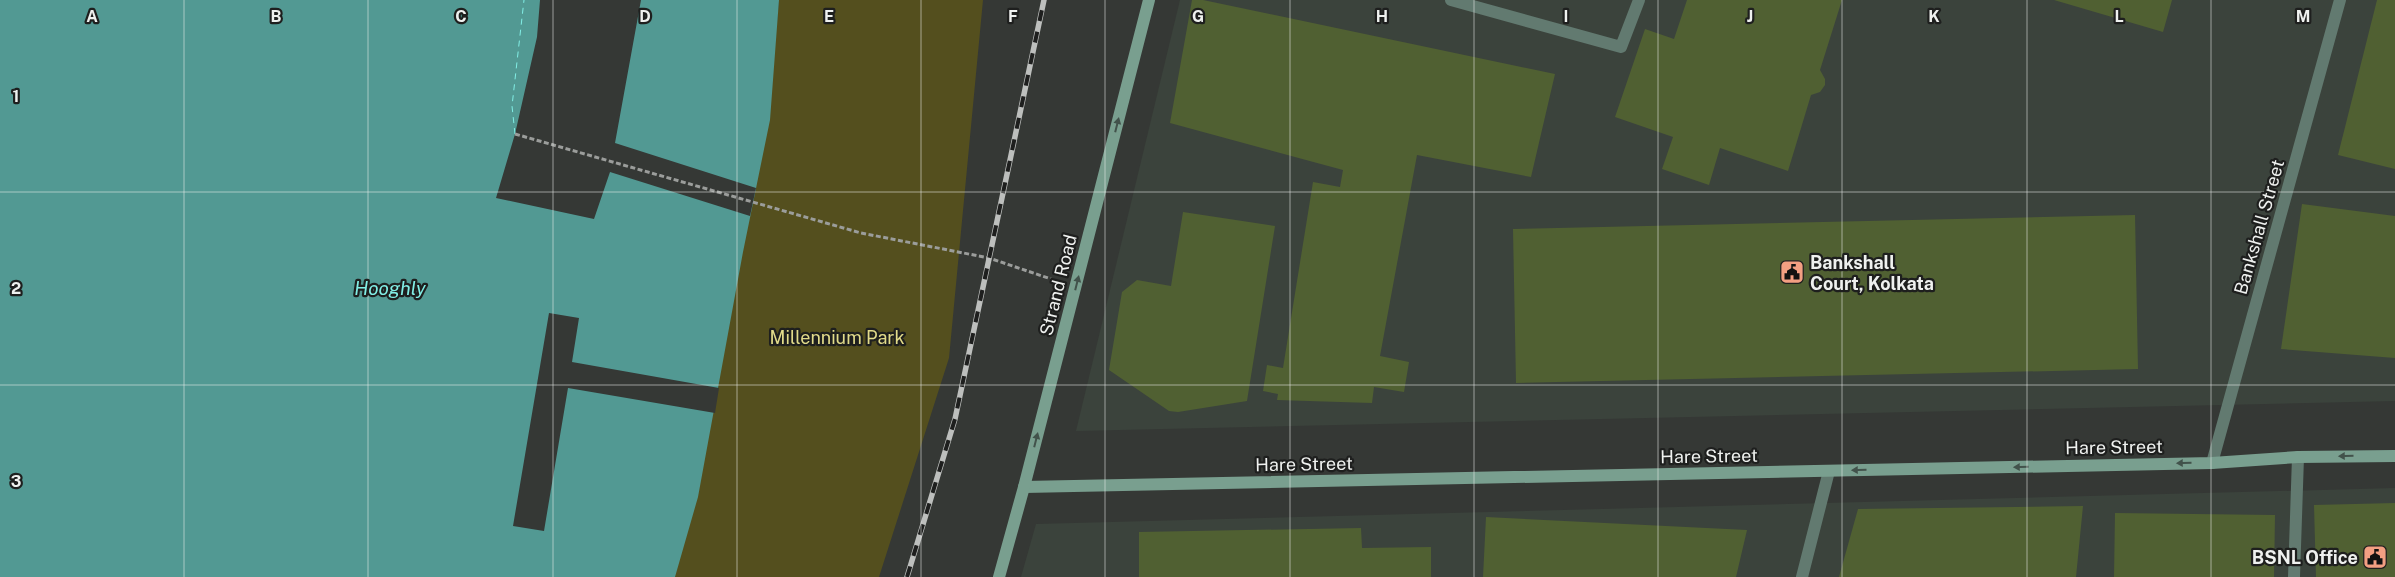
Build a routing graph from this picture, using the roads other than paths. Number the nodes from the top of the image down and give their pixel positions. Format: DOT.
graph roads {
  1 [pos="1149,0"];
  2 [pos="1451,0"];
  3 [pos="1639,0"];
  4 [pos="2340,0"];
  5 [pos="2395,456"];
  6 [pos="2298,457"];
  7 [pos="2212,463"];
  8 [pos="1829,471"];
  9 [pos="1024,488"];
  10 [pos="999,577"];
  11 [pos="1802,577"];
  12 [pos="2294,577"];
  9 -- 1 [label="street, Strand Road, one-way"];
  2 -- 3 [label="street"];
  4 -- 7 [label="street, Bankshall Street"];
  5 -- 6 [label="street, Hare Street, one-way"];
  6 -- 7 [label="street, Hare Street"];
  6 -- 12 [label="street"];
  7 -- 8 [label="street, Hare Street, one-way"];
  8 -- 9 [label="street, Hare Street"];
  8 -- 11 [label="street"];
  9 -- 10 [label="street, Strand Road"];
}
